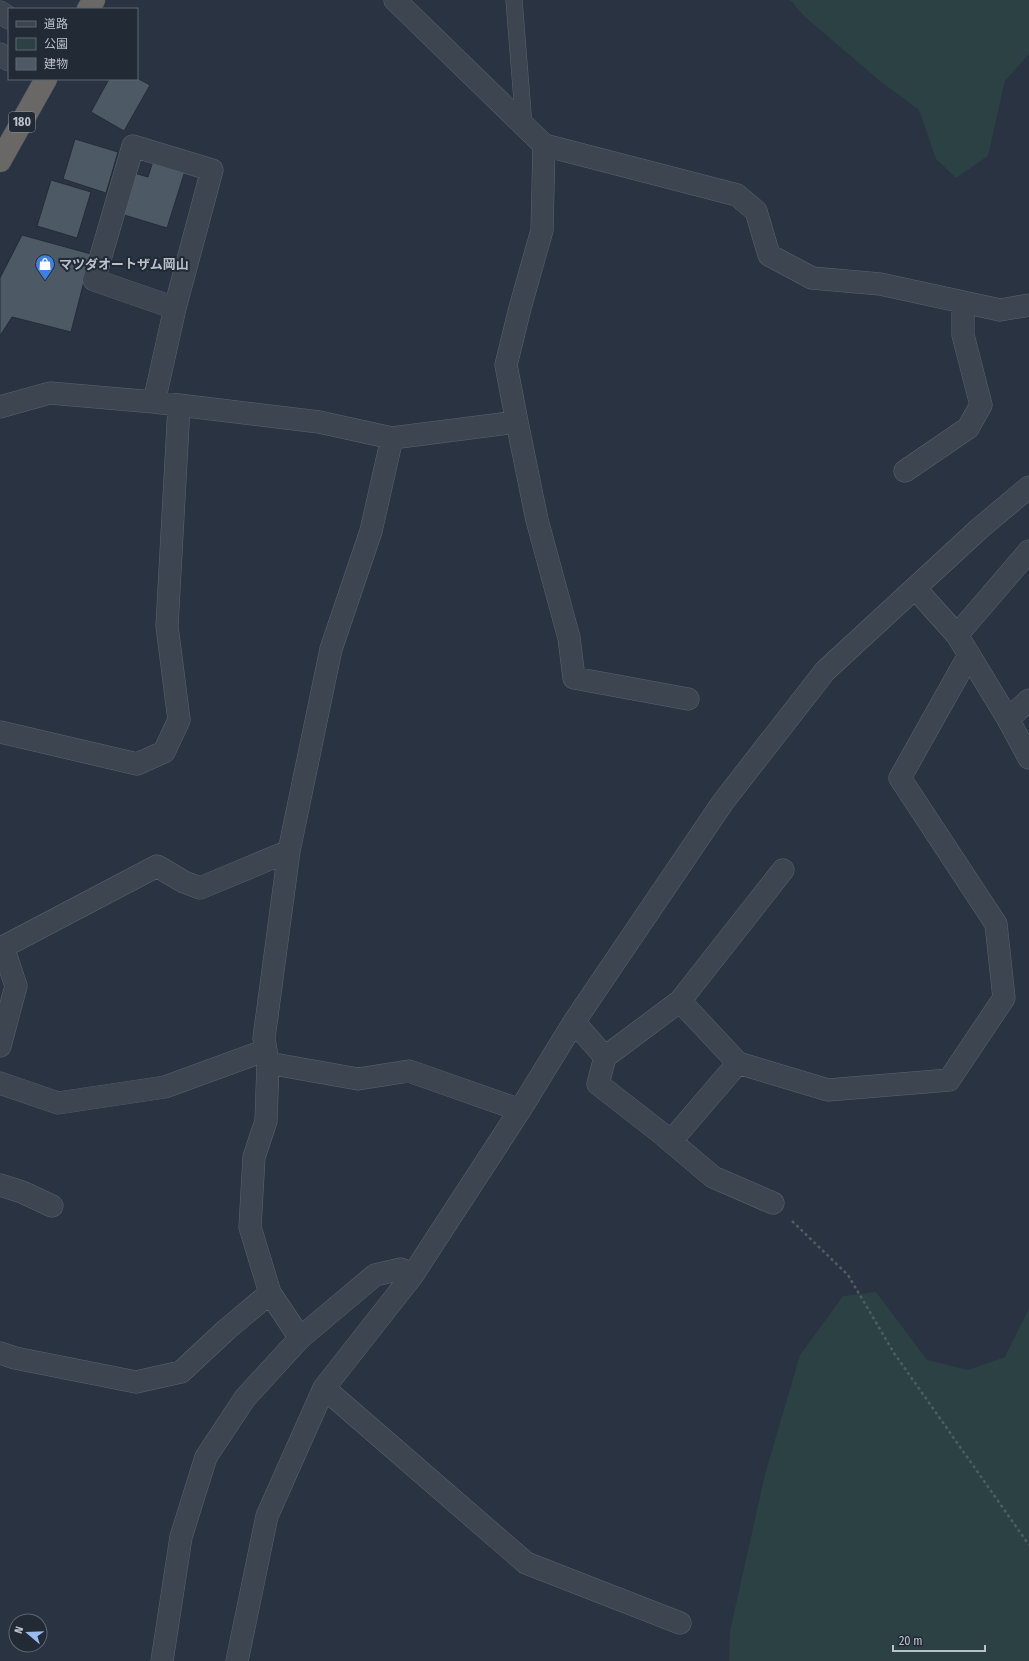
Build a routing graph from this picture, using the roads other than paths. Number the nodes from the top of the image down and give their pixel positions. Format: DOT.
graph roads {
  1 [pos="394,0"];
  2 [pos="514,0"];
  3 [pos="43,80"];
  4 [pos="524,126"];
  5 [pos="544,145"];
  6 [pos="0,161"];
  7 [pos="962,302"];
  8 [pos="1029,305"];
  9 [pos="174,308"];
  10 [pos="154,402"];
  11 [pos="179,406"];
  12 [pos="0,407"];
  13 [pos="517,422"];
  14 [pos="392,438"];
  15 [pos="905,471"];
  16 [pos="1029,487"];
  17 [pos="1029,551"];
  18 [pos="915,588"];
  19 [pos="957,635"];
  20 [pos="969,655"];
  21 [pos="688,699"];
  22 [pos="1029,700"];
  23 [pos="1008,718"];
  24 [pos="0,732"];
  25 [pos="1029,758"];
  26 [pos="289,851"];
  27 [pos="783,870"];
  28 [pos="1,947"];
  29 [pos="680,1001"];
  30 [pos="574,1022"];
  31 [pos="0,1046"];
  32 [pos="267,1056"];
  33 [pos="604,1057"];
  34 [pos="738,1063"];
  35 [pos="0,1083"];
  36 [pos="520,1110"];
  37 [pos="671,1141"];
  38 [pos="0,1185"];
  39 [pos="772,1203"];
  40 [pos="52,1206"];
  41 [pos="412,1276"];
  42 [pos="270,1293"];
  43 [pos="300,1338"];
  44 [pos="0,1353"];
  45 [pos="324,1388"];
  46 [pos="680,1624"];
  47 [pos="162,1661"];
  48 [pos="237,1661"];
  1 -- 4 [label="street"];
  2 -- 4 [label="lane"];
  3 -- 6 [label="highway, 180"];
  4 -- 5 [label="street"];
  5 -- 7 [label="street"];
  5 -- 13 [label="street"];
  7 -- 8 [label="street"];
  7 -- 15 [label="street"];
  9 -- 9 [label="street"];
  9 -- 10 [label="street"];
  10 -- 11 [label="street"];
  10 -- 12 [label="street"];
  11 -- 14 [label="street"];
  11 -- 24 [label="street"];
  13 -- 14 [label="street"];
  13 -- 21 [label="street"];
  14 -- 26 [label="street"];
  16 -- 18 [label="street"];
  17 -- 19 [label="street"];
  18 -- 19 [label="street"];
  18 -- 30 [label="street"];
  19 -- 20 [label="street"];
  20 -- 23 [label="street"];
  20 -- 34 [label="street"];
  22 -- 23 [label="street"];
  23 -- 25 [label="street"];
  26 -- 28 [label="street"];
  26 -- 32 [label="street"];
  27 -- 29 [label="street"];
  28 -- 31 [label="street"];
  29 -- 33 [label="street"];
  29 -- 34 [label="street"];
  30 -- 33 [label="street"];
  30 -- 36 [label="street"];
  32 -- 35 [label="street"];
  32 -- 36 [label="street"];
  32 -- 42 [label="street"];
  33 -- 37 [label="street"];
  34 -- 37 [label="street"];
  36 -- 41 [label="street"];
  37 -- 39 [label="street"];
  38 -- 40 [label="street"];
  41 -- 43 [label="street"];
  41 -- 45 [label="street"];
  42 -- 43 [label="street"];
  42 -- 44 [label="street"];
  43 -- 47 [label="street"];
  45 -- 46 [label="street"];
  45 -- 48 [label="street"];
}
